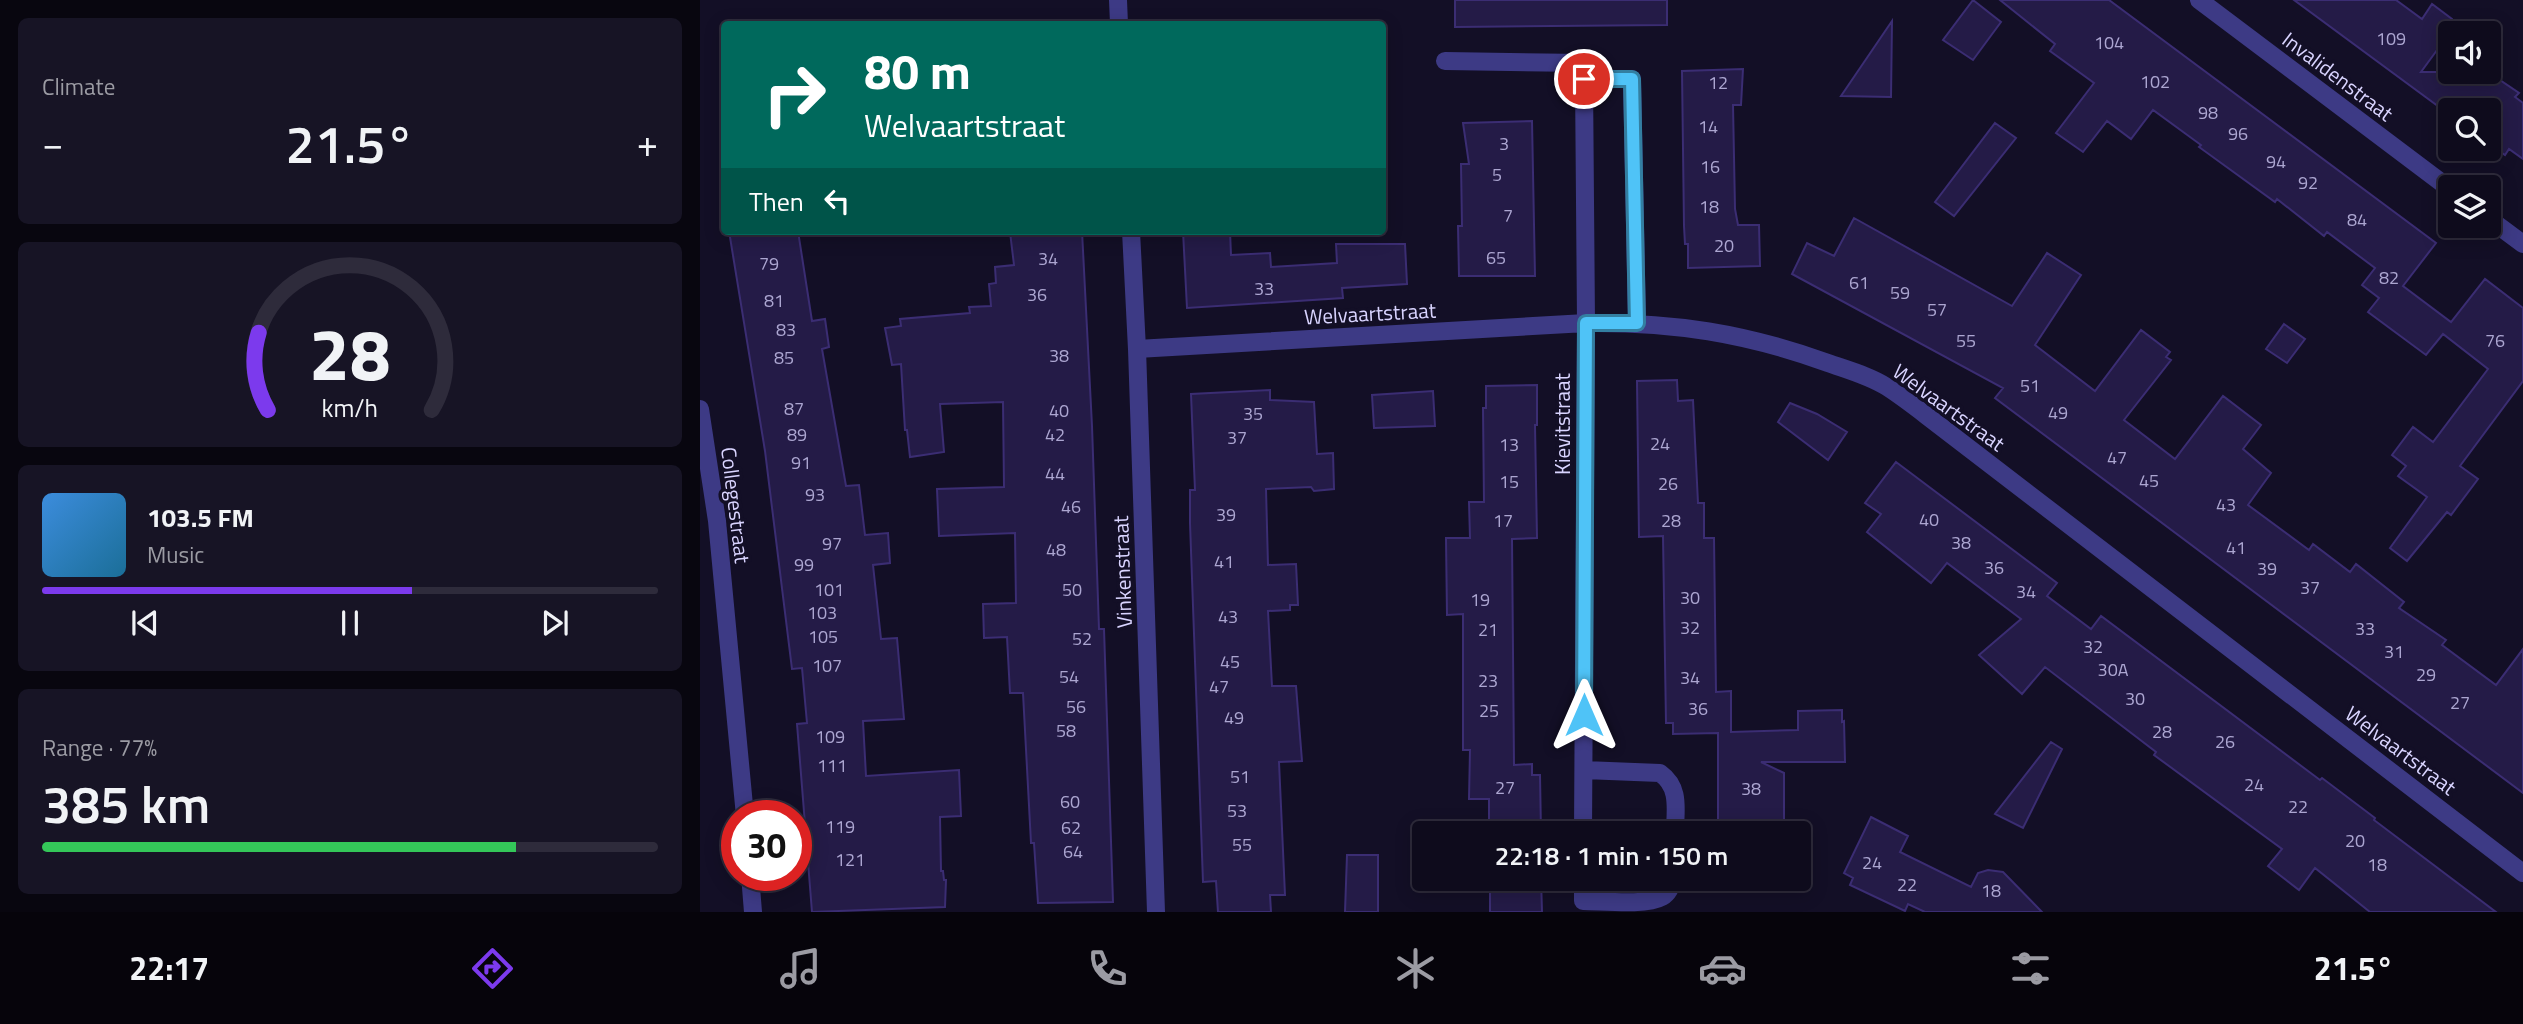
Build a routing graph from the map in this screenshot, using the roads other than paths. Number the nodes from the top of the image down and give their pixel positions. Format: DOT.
graph roads {
  1 [pos="1118,0"];
  2 [pos="2199,0"];
  3 [pos="1119,21"];
  4 [pos="1445,61"];
  5 [pos="1584,79"];
  6 [pos="2438,180"];
  7 [pos="2501,228"];
  8 [pos="1130,235"];
  9 [pos="2523,244"];
  10 [pos="1586,323"];
  11 [pos="1637,323"];
  12 [pos="1137,349"];
  13 [pos="700,409"];
  14 [pos="1584,771"];
  15 [pos="743,800"];
  16 [pos="1583,821"];
  17 [pos="1675,821"];
  18 [pos="2523,873"];
  19 [pos="751,891"];
  20 [pos="1583,891"];
  21 [pos="1668,891"];
  22 [pos="752,912"];
  23 [pos="1156,912"];
  1 -- 3 [label="street"];
  2 -- 6 [label="street, Invalidenstraat"];
  4 -- 5 [label="street"];
  5 -- 10 [label="street, Kievitstraat"];
  5 -- 11 [label="street"];
  7 -- 9 [label="street"];
  8 -- 12 [label="street, Vinkenstraat"];
  10 -- 11 [label="street, Welvaartstraat"];
  10 -- 12 [label="street, Welvaartstraat"];
  10 -- 14 [label="street, Kievitstraat"];
  11 -- 18 [label="street, Welvaartstraat"];
  12 -- 23 [label="street, Vinkenstraat"];
  13 -- 15 [label="street, Collegestraat"];
  14 -- 16 [label="street, Kievitstraat"];
  14 -- 17 [label="street"];
  19 -- 22 [label="street"];
  20 -- 21 [label="street"];
}
